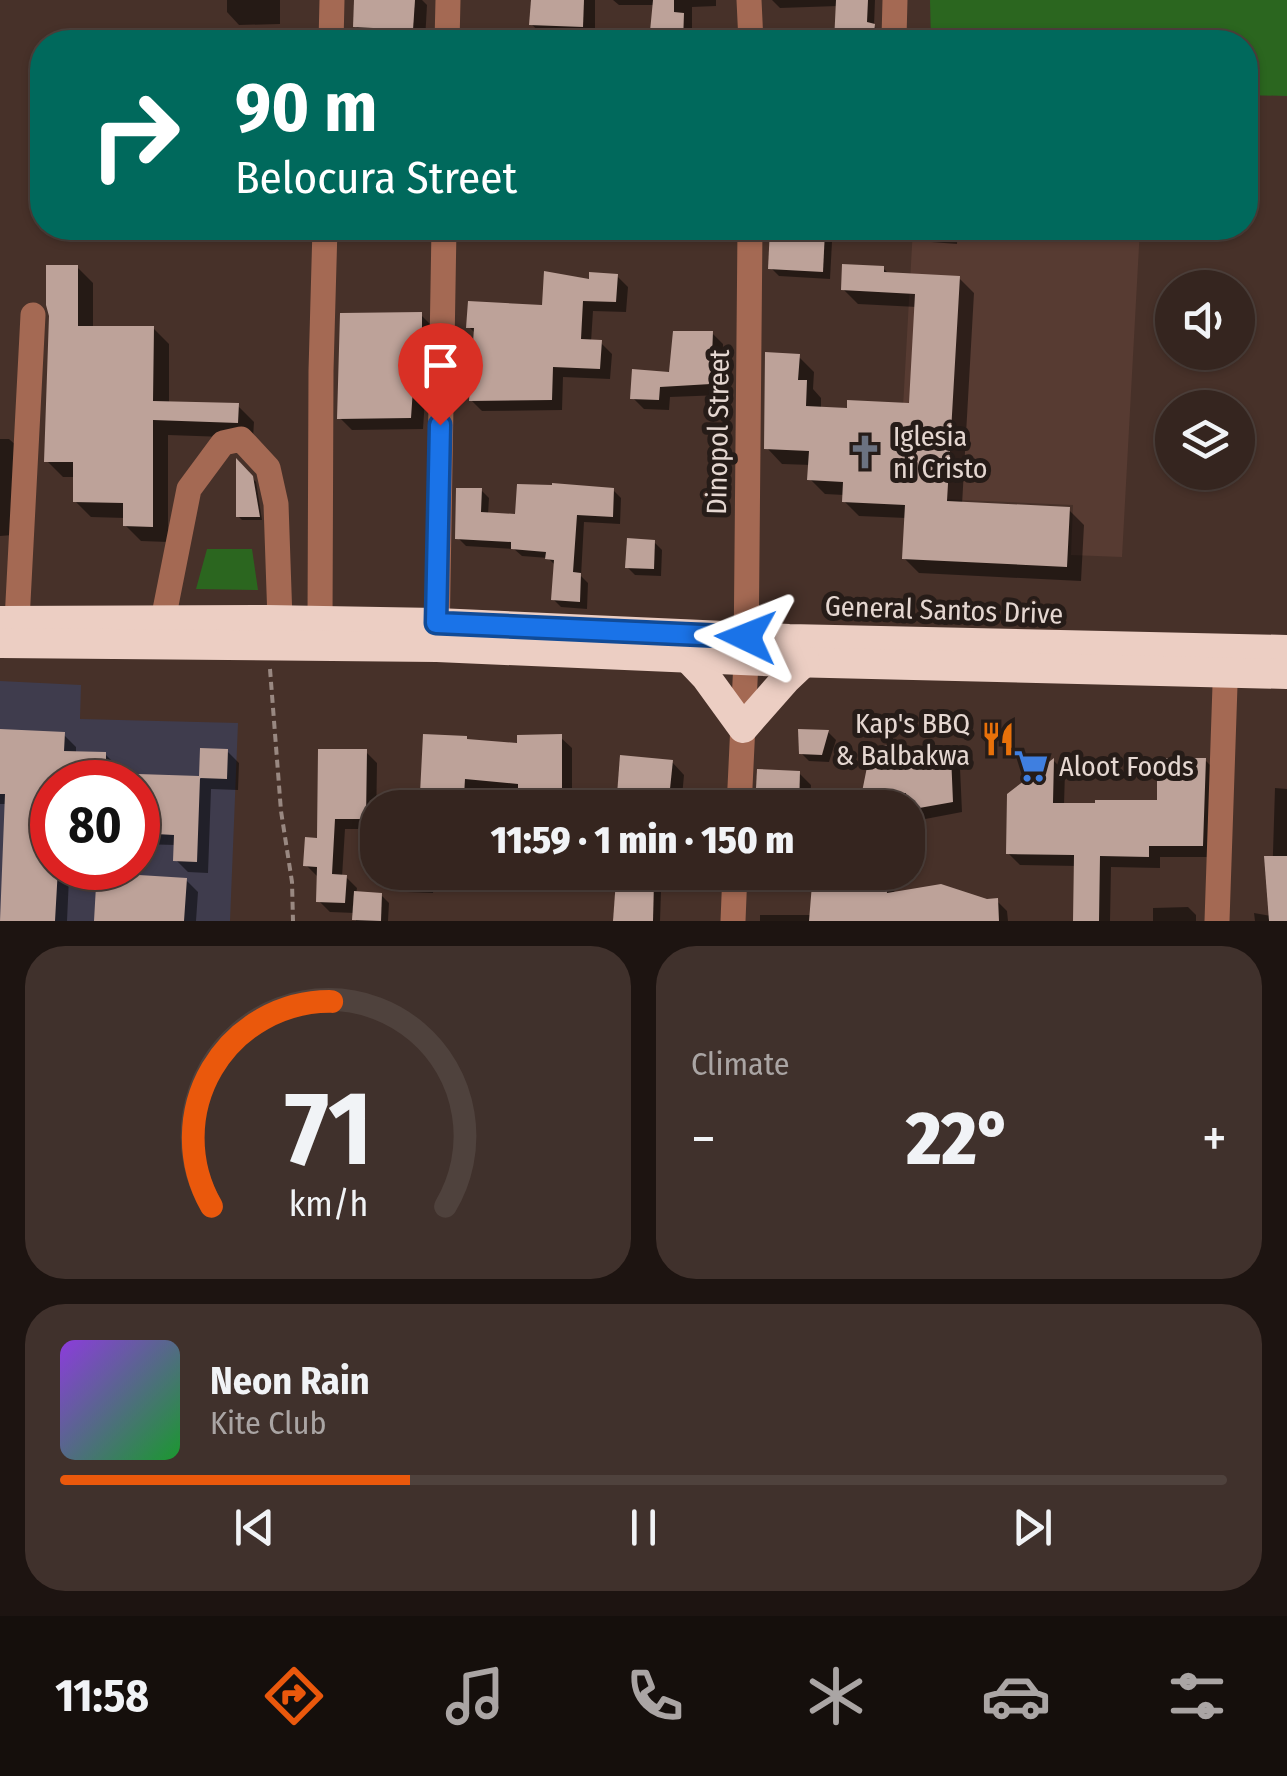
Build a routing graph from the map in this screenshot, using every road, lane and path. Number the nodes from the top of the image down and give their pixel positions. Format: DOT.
graph roads {
  1 [pos="332,0"];
  2 [pos="448,0"];
  3 [pos="750,0"];
  4 [pos="895,0"];
  5 [pos="331,30"];
  6 [pos="447,30"];
  7 [pos="751,30"];
  8 [pos="894,30"];
  9 [pos="325,240"];
  10 [pos="444,240"];
  11 [pos="750,240"];
  12 [pos="33,315"];
  13 [pos="163,620"];
  14 [pos="320,621"];
  15 [pos="6,629"];
  16 [pos="274,632"];
  17 [pos="437,635"];
  18 [pos="746,649"];
  19 [pos="1287,650"];
  20 [pos="687,658"];
  21 [pos="1226,661"];
  22 [pos="806,662"];
  23 [pos="1287,674"];
  24 [pos="743,728"];
  25 [pos="740,790"];
  26 [pos="734,890"];
  27 [pos="293,921"];
  28 [pos="733,921"];
  29 [pos="1216,921"];
  1 -- 5 [label="street"];
  2 -- 6 [label="street"];
  3 -- 7 [label="street"];
  4 -- 8 [label="street"];
  9 -- 14 [label="street"];
  10 -- 17 [label="street"];
  11 -- 18 [label="street, Dinopol Street"];
  12 -- 15 [label="street"];
  13 -- 15 [label="highway, General Santos Drive"];
  13 -- 16 [label="highway, General Santos Drive"];
  13 -- 16 [label="street"];
  14 -- 16 [label="highway, General Santos Drive"];
  14 -- 17 [label="highway, General Santos Drive"];
  15 -- 16 [label="highway, General Santos Drive"];
  16 -- 17 [label="highway, General Santos Drive"];
  16 -- 27 [label="path"];
  17 -- 18 [label="highway, General Santos Drive"];
  17 -- 20 [label="highway, General Santos Drive"];
  18 -- 20 [label="highway, General Santos Drive"];
  18 -- 21 [label="highway, General Santos Drive"];
  18 -- 22 [label="highway, General Santos Drive"];
  18 -- 24 [label="street, Dinopol Street"];
  19 -- 21 [label="highway, General Santos Drive"];
  20 -- 24 [label="highway"];
  21 -- 22 [label="highway, General Santos Drive"];
  21 -- 23 [label="highway, General Santos Drive"];
  21 -- 29 [label="street"];
  22 -- 24 [label="highway"];
  24 -- 25 [label="street, Dinopol Street"];
  26 -- 28 [label="street"];
}
